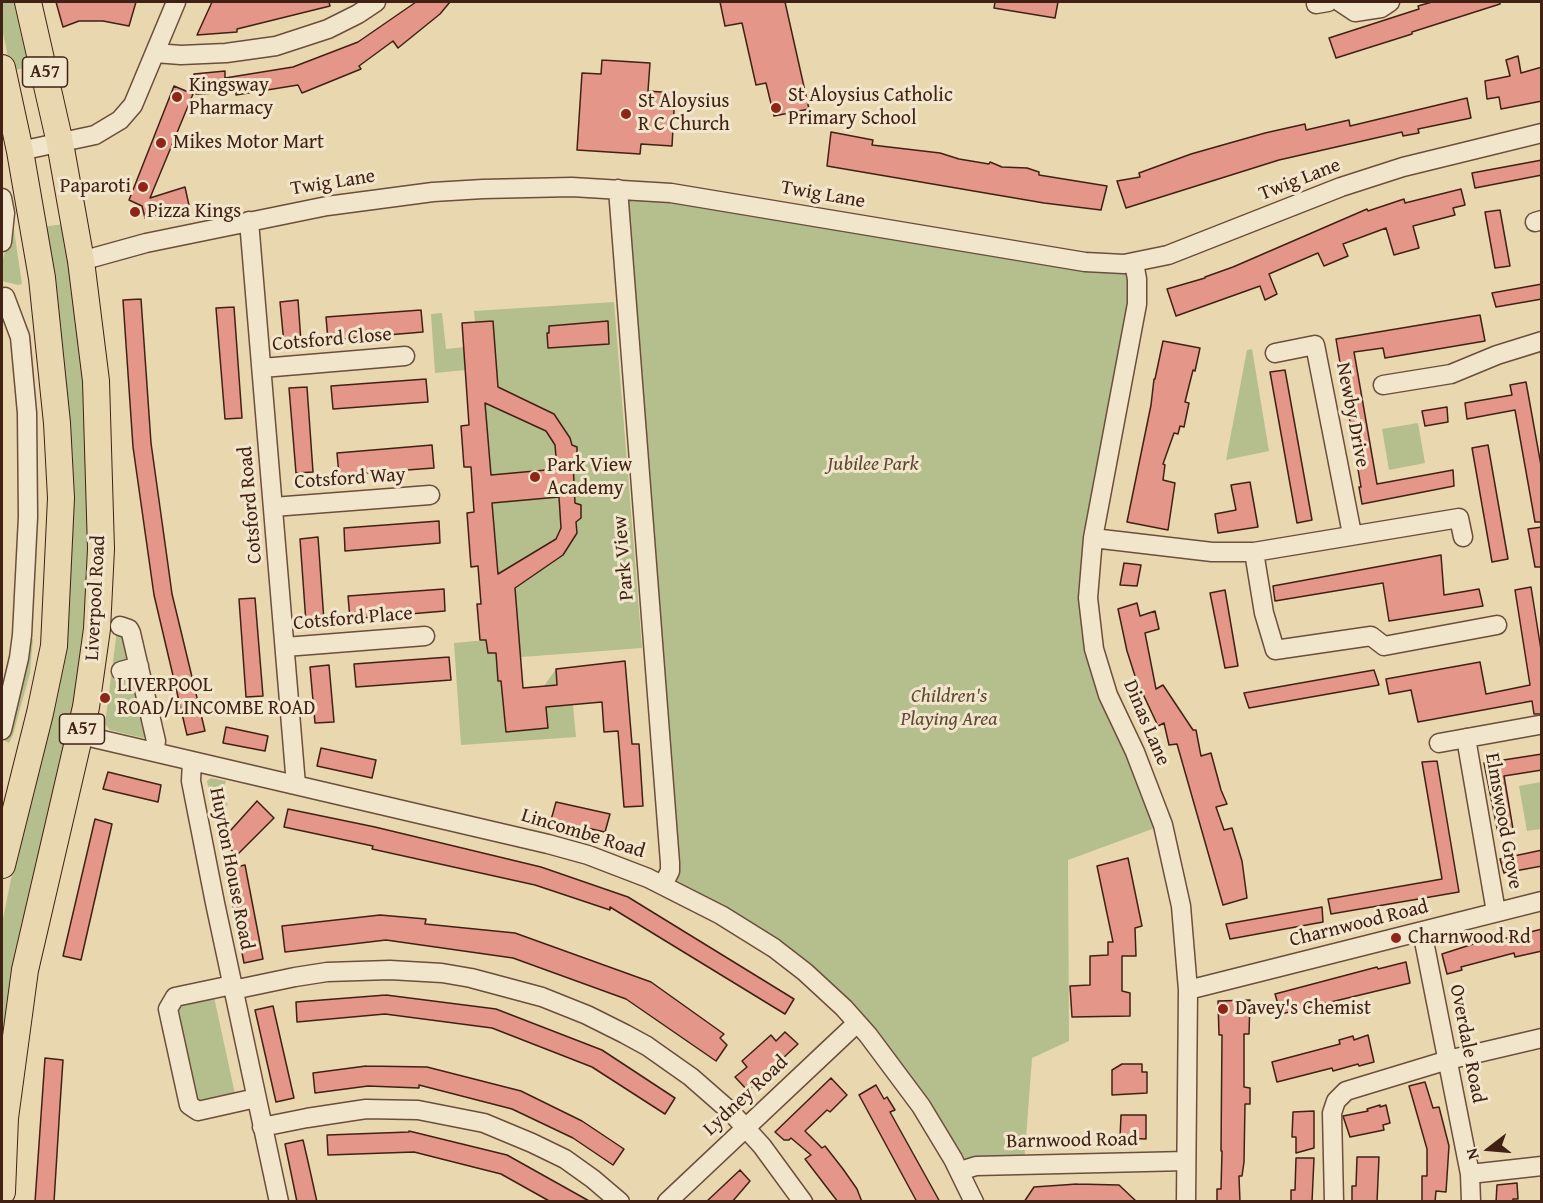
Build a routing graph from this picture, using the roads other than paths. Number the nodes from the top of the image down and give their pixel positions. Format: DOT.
graph roads {
  1 [pos="28,2"];
  2 [pos="176,2"];
  3 [pos="376,2"];
  4 [pos="1340,2"];
  5 [pos="1390,2"];
  6 [pos="155,53"];
  7 [pos="2,68"];
  8 [pos="1542,133"];
  9 [pos="60,143"];
  10 [pos="20,151"];
  11 [pos="618,189"];
  12 [pos="2,198"];
  13 [pos="249,220"];
  14 [pos="2,242"];
  15 [pos="81,261"];
  16 [pos="1134,263"];
  17 [pos="5,297"];
  18 [pos="1542,341"];
  19 [pos="1275,353"];
  20 [pos="405,356"];
  21 [pos="262,368"];
  22 [pos="1383,385"];
  23 [pos="430,495"];
  24 [pos="273,507"];
  25 [pos="1352,534"];
  26 [pos="1463,537"];
  27 [pos="1093,538"];
  28 [pos="1254,552"];
  29 [pos="1497,625"];
  30 [pos="120,626"];
  31 [pos="425,636"];
  32 [pos="285,647"];
  33 [pos="139,666"];
  34 [pos="121,671"];
  35 [pos="1539,725"];
  36 [pos="2,730"];
  37 [pos="81,735"];
  38 [pos="1466,738"];
  39 [pos="1439,743"];
  40 [pos="154,752"];
  41 [pos="192,761"];
  42 [pos="296,785"];
  43 [pos="2,865"];
  44 [pos="663,885"];
  45 [pos="1542,901"];
  46 [pos="1496,912"];
  47 [pos="1422,931"];
  48 [pos="232,988"];
  49 [pos="1188,990"];
  50 [pos="857,1023"];
  51 [pos="1542,1038"];
  52 [pos="1448,1060"];
  53 [pos="256,1098"];
  54 [pos="262,1127"];
  55 [pos="745,1127"];
  56 [pos="1186,1161"];
  57 [pos="1542,1166"];
  58 [pos="960,1171"];
  59 [pos="1470,1174"];
  60 [pos="2,1192"];
  61 [pos="279,1202"];
  62 [pos="620,1202"];
  63 [pos="666,1202"];
  64 [pos="803,1202"];
  65 [pos="974,1202"];
  66 [pos="1186,1202"];
  67 [pos="1334,1202"];
  68 [pos="1471,1202"];
  1 -- 9 [label="highway, Liverpool Road / A57"];
  2 -- 6 [label="street"];
  3 -- 6 [label="street"];
  4 -- 5 [label="street"];
  6 -- 9 [label="street"];
  7 -- 10 [label="highway, Liverpool Road / A57"];
  8 -- 16 [label="street, Twig Lane"];
  9 -- 10 [label="street"];
  9 -- 15 [label="highway, Liverpool Road / A57"];
  10 -- 43 [label="highway, Liverpool Road / A57"];
  11 -- 13 [label="street, Twig Lane"];
  11 -- 16 [label="street, Twig Lane"];
  11 -- 44 [label="street, Park View"];
  12 -- 14 [label="street"];
  13 -- 15 [label="street, Twig Lane"];
  13 -- 21 [label="street, Cotsford Road"];
  15 -- 37 [label="highway, Liverpool Road / A57"];
  16 -- 27 [label="street, Dinas Lane"];
  17 -- 36 [label="street"];
  18 -- 22 [label="street"];
  19 -- 25 [label="street, Newby Drive"];
  20 -- 21 [label="street, Cotsford Close"];
  21 -- 24 [label="street, Cotsford Road"];
  23 -- 24 [label="street, Cotsford Way"];
  24 -- 32 [label="street, Cotsford Road"];
  25 -- 26 [label="street"];
  25 -- 28 [label="street"];
  27 -- 28 [label="street"];
  27 -- 49 [label="street, Dinas Lane"];
  28 -- 29 [label="street"];
  30 -- 33 [label="street"];
  31 -- 32 [label="street, Cotsford Place"];
  32 -- 42 [label="street, Cotsford Road"];
  33 -- 34 [label="street"];
  33 -- 40 [label="street"];
  35 -- 38 [label="street, Elmswood Grove"];
  37 -- 40 [label="street, Lincombe Road"];
  37 -- 60 [label="highway, Liverpool Road / A57"];
  38 -- 39 [label="street, Elmswood Grove"];
  38 -- 46 [label="street, Elmswood Grove"];
  40 -- 41 [label="street, Lincombe Road"];
  41 -- 42 [label="street, Lincombe Road"];
  41 -- 48 [label="street, Huyton House Road"];
  42 -- 44 [label="street, Lincombe Road"];
  44 -- 50 [label="street, Lincombe Road"];
  45 -- 46 [label="street, Charnwood Road"];
  46 -- 47 [label="street, Charnwood Road"];
  47 -- 49 [label="street, Charnwood Road"];
  47 -- 52 [label="street, Overdale Road"];
  48 -- 53 [label="street, Huyton House Road"];
  48 -- 53 [label="street"];
  48 -- 55 [label="street"];
  49 -- 56 [label="street, Dinas Lane"];
  50 -- 55 [label="street, Lydney Road"];
  50 -- 58 [label="street, Lincombe Road"];
  51 -- 52 [label="street"];
  52 -- 59 [label="street, Overdale Road"];
  52 -- 67 [label="street"];
  53 -- 54 [label="street, Huyton House Road"];
  54 -- 61 [label="street, Huyton House Road"];
  54 -- 62 [label="street"];
  55 -- 63 [label="street, Lydney Road"];
  55 -- 64 [label="street"];
  56 -- 58 [label="street, Barnwood Road"];
  56 -- 66 [label="street, Dinas Lane"];
  57 -- 59 [label="street"];
  58 -- 65 [label="street, Lincombe Road"];
  59 -- 68 [label="street, Overdale Road"];
}
